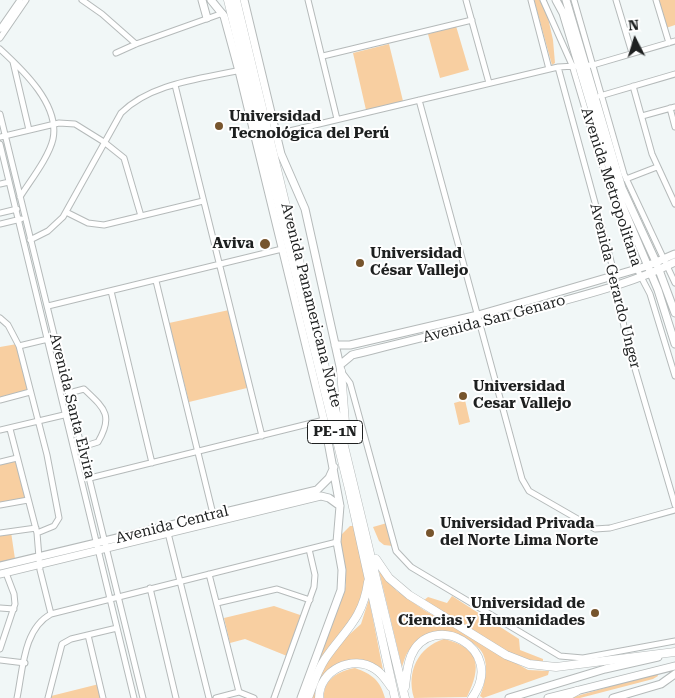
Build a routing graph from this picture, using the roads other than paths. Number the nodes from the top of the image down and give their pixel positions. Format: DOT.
graph roads {
  1 [pos="20,0"];
  2 [pos="26,0"];
  3 [pos="82,0"];
  4 [pos="202,0"];
  5 [pos="211,0"];
  6 [pos="228,0"];
  7 [pos="236,0"];
  8 [pos="244,0"];
  9 [pos="308,0"];
  10 [pos="466,0"];
  11 [pos="531,0"];
  12 [pos="543,0"];
  13 [pos="556,0"];
  14 [pos="573,0"];
  15 [pos="616,0"];
  16 [pos="656,0"];
  17 [pos="223,13"];
  18 [pos="0,18"];
  19 [pos="207,18"];
  20 [pos="6,20"];
  21 [pos="472,20"];
  22 [pos="0,28"];
  23 [pos="0,38"];
  24 [pos="675,41"];
  25 [pos="669,43"];
  26 [pos="136,44"];
  27 [pos="0,50"];
  28 [pos="116,53"];
  29 [pos="632,53"];
  30 [pos="323,56"];
  31 [pos="13,62"];
  32 [pos="582,65"];
  33 [pos="558,67"];
  34 [pos="550,69"];
  35 [pos="242,70"];
  36 [pos="675,74"];
  37 [pos="489,83"];
  38 [pos="176,85"];
  39 [pos="633,86"];
  40 [pos="600,96"];
  41 [pos="419,100"];
  42 [pos="672,107"];
  43 [pos="0,114"];
  44 [pos="642,116"];
  45 [pos="337,120"];
  46 [pos="52,124"];
  47 [pos="675,127"];
  48 [pos="29,130"];
  49 [pos="277,134"];
  50 [pos="3,137"];
  51 [pos="104,142"];
  52 [pos="0,144"];
  53 [pos="2,160"];
  54 [pos="657,167"];
  55 [pos="626,179"];
  56 [pos="9,182"];
  57 [pos="0,184"];
  58 [pos="20,197"];
  59 [pos="203,201"];
  60 [pos="628,202"];
  61 [pos="675,204"];
  62 [pos="23,208"];
  63 [pos="639,209"];
  64 [pos="16,210"];
  65 [pos="66,212"];
  66 [pos="0,214"];
  67 [pos="141,216"];
  68 [pos="25,218"];
  69 [pos="18,220"];
  70 [pos="0,224"];
  71 [pos="30,240"];
  72 [pos="282,249"];
  73 [pos="675,254"];
  74 [pos="656,262"];
  75 [pos="669,262"];
  76 [pos="220,265"];
  77 [pos="647,266"];
  78 [pos="637,269"];
  79 [pos="659,270"];
  80 [pos="651,274"];
  81 [pos="615,276"];
  82 [pos="642,278"];
  83 [pos="156,281"];
  84 [pos="675,283"];
  85 [pos="617,286"];
  86 [pos="111,291"];
  87 [pos="48,306"];
  88 [pos="675,313"];
  89 [pos="478,315"];
  90 [pos="0,318"];
  91 [pos="50,318"];
  92 [pos="43,320"];
  93 [pos="481,324"];
  94 [pos="414,330"];
  95 [pos="48,339"];
  96 [pos="416,339"];
  97 [pos="675,344"];
  98 [pos="335,345"];
  99 [pos="19,346"];
  100 [pos="340,368"];
  101 [pos="675,376"];
  102 [pos="30,392"];
  103 [pos="69,393"];
  104 [pos="0,400"];
  105 [pos="74,413"];
  106 [pos="67,415"];
  107 [pos="324,420"];
  108 [pos="38,422"];
  109 [pos="10,429"];
  110 [pos="0,430"];
  111 [pos="262,436"];
  112 [pos="82,447"];
  113 [pos="347,451"];
  114 [pos="198,452"];
  115 [pos="17,458"];
  116 [pos="0,462"];
  117 [pos="152,463"];
  118 [pos="334,467"];
  119 [pos="90,478"];
  120 [pos="28,500"];
  121 [pos="289,500"];
  122 [pos="675,505"];
  123 [pos="0,506"];
  124 [pos="340,506"];
  125 [pos="675,510"];
  126 [pos="213,514"];
  127 [pos="36,530"];
  128 [pos="0,533"];
  129 [pos="168,533"];
  130 [pos="337,542"];
  131 [pos="102,546"];
  132 [pos="309,549"];
  133 [pos="372,552"];
  134 [pos="41,561"];
  135 [pos="0,566"];
  136 [pos="3,573"];
  137 [pos="209,574"];
  138 [pos="369,576"];
  139 [pos="180,581"];
  140 [pos="150,588"];
  141 [pos="118,596"];
  142 [pos="110,598"];
  143 [pos="310,600"];
  144 [pos="217,603"];
  145 [pos="0,608"];
  146 [pos="14,609"];
  147 [pos="51,614"];
  148 [pos="117,628"];
  149 [pos="88,635"];
  150 [pos="675,641"];
  151 [pos="0,648"];
  152 [pos="675,652"];
  153 [pos="596,656"];
  154 [pos="0,660"];
  155 [pos="628,660"];
  156 [pos="645,660"];
  157 [pos="25,663"];
  158 [pos="675,669"];
  159 [pos="647,673"];
  160 [pos="630,677"];
  161 [pos="577,691"];
  162 [pos="239,692"];
  163 [pos="395,695"];
  164 [pos="405,697"];
  165 [pos="18,698"];
  166 [pos="48,698"];
  167 [pos="103,698"];
  168 [pos="134,698"];
  169 [pos="143,698"];
  170 [pos="176,698"];
  171 [pos="209,698"];
  172 [pos="216,698"];
  173 [pos="254,698"];
  174 [pos="274,698"];
  175 [pos="301,698"];
  176 [pos="308,698"];
  177 [pos="319,698"];
  178 [pos="472,698"];
  179 [pos="509,698"];
  180 [pos="548,698"];
  181 [pos="564,698"];
  182 [pos="613,698"];
  1 -- 20 [label="street"];
  2 -- 23 [label="street"];
  3 -- 26 [label="street"];
  4 -- 19 [label="main road"];
  5 -- 17 [label="main road"];
  6 -- 35 [label="highway, Avenida Panamericana Norte / PE-1N"];
  7 -- 113 [label="highway, Avenida Panamericana Norte / PE-1N"];
  8 -- 49 [label="main road"];
  9 -- 30 [label="street"];
  10 -- 21 [label="street"];
  11 -- 34 [label="street"];
  12 -- 32 [label="street, Avenida Metropolitana"];
  13 -- 32 [label="main road"];
  14 -- 32 [label="main road"];
  15 -- 29 [label="street"];
  16 -- 25 [label="street"];
  17 -- 19 [label="street"];
  17 -- 35 [label="main road"];
  18 -- 20 [label="street"];
  19 -- 26 [label="street"];
  20 -- 22 [label="street"];
  21 -- 30 [label="street"];
  21 -- 37 [label="street"];
  24 -- 25 [label="street"];
  25 -- 29 [label="street"];
  26 -- 28 [label="street"];
  27 -- 31 [label="street"];
  29 -- 32 [label="street"];
  30 -- 45 [label="street"];
  31 -- 46 [label="street"];
  31 -- 48 [label="street"];
  32 -- 33 [label="street"];
  32 -- 40 [label="street, Avenida Metropolitana"];
  32 -- 60 [label="main road, Avenida Metropolitana"];
  32 -- 77 [label="main road, Avenida Metropolitana"];
  32 -- 78 [label="street, Avenida Metropolitana"];
  33 -- 34 [label="street"];
  33 -- 81 [label="street, Avenida Gerardo Unger"];
  34 -- 37 [label="street"];
  35 -- 38 [label="street"];
  35 -- 72 [label="main road"];
  35 -- 138 [label="highway, Avenida Panamericana Norte / PE-1N"];
  36 -- 39 [label="street"];
  37 -- 41 [label="street"];
  38 -- 51 [label="street"];
  38 -- 59 [label="street"];
  39 -- 40 [label="street"];
  39 -- 44 [label="street"];
  40 -- 55 [label="street, Avenida Metropolitana"];
  41 -- 45 [label="street"];
  41 -- 89 [label="street"];
  42 -- 44 [label="street"];
  42 -- 47 [label="street"];
  43 -- 50 [label="street, Avenida Santa Elvira"];
  44 -- 54 [label="street"];
  45 -- 49 [label="street"];
  46 -- 48 [label="street"];
  46 -- 51 [label="street"];
  46 -- 58 [label="street"];
  48 -- 50 [label="street"];
  49 -- 98 [label="main road"];
  50 -- 58 [label="street, Avenida Santa Elvira"];
  51 -- 65 [label="street"];
  51 -- 67 [label="street"];
  52 -- 53 [label="street, Avenida Santa Elvira"];
  53 -- 56 [label="street, Avenida Santa Elvira"];
  54 -- 55 [label="street"];
  54 -- 61 [label="street"];
  55 -- 63 [label="street, Avenida Metropolitana"];
  56 -- 57 [label="street"];
  56 -- 64 [label="street, Avenida Santa Elvira"];
  58 -- 62 [label="street, Avenida Santa Elvira"];
  59 -- 67 [label="street"];
  59 -- 76 [label="street"];
  60 -- 63 [label="main road"];
  60 -- 74 [label="main road, Avenida Metropolitana"];
  62 -- 64 [label="street"];
  62 -- 68 [label="street, Avenida Santa Elvira"];
  63 -- 75 [label="street, Avenida Metropolitana"];
  64 -- 66 [label="street"];
  64 -- 69 [label="street, Avenida Santa Elvira"];
  65 -- 67 [label="street"];
  65 -- 71 [label="street"];
  68 -- 69 [label="street"];
  68 -- 71 [label="street, Avenida Santa Elvira"];
  69 -- 70 [label="street"];
  69 -- 92 [label="street, Avenida Santa Elvira"];
  71 -- 87 [label="street, Avenida Santa Elvira"];
  72 -- 76 [label="street"];
  72 -- 107 [label="main road"];
  73 -- 75 [label="main road"];
  74 -- 75 [label="main road, Avenida San Genaro"];
  74 -- 77 [label="main road, Avenida San Genaro"];
  74 -- 79 [label="main road, Avenida Metropolitana"];
  75 -- 79 [label="main road, Avenida San Genaro"];
  75 -- 84 [label="street, Avenida Metropolitana"];
  76 -- 83 [label="street"];
  76 -- 111 [label="street"];
  77 -- 78 [label="main road, Avenida San Genaro"];
  77 -- 80 [label="main road, Avenida Metropolitana"];
  78 -- 81 [label="main road, Avenida San Genaro"];
  78 -- 82 [label="street, Avenida Metropolitana"];
  79 -- 80 [label="main road, Avenida San Genaro"];
  79 -- 88 [label="main road, Avenida Metropolitana"];
  80 -- 82 [label="main road, Avenida San Genaro"];
  80 -- 97 [label="main road, Avenida Metropolitana"];
  81 -- 85 [label="street, Avenida Gerardo Unger"];
  81 -- 89 [label="main road, Avenida San Genaro"];
  82 -- 85 [label="main road, Avenida San Genaro"];
  82 -- 101 [label="street, Avenida Metropolitana"];
  83 -- 86 [label="street"];
  83 -- 114 [label="street"];
  85 -- 93 [label="main road, Avenida San Genaro"];
  85 -- 122 [label="street, Avenida Gerardo Unger"];
  86 -- 87 [label="street"];
  86 -- 117 [label="street"];
  87 -- 91 [label="street, Avenida Santa Elvira"];
  89 -- 93 [label="street"];
  89 -- 94 [label="main road, Avenida San Genaro"];
  90 -- 99 [label="street"];
  91 -- 92 [label="street"];
  91 -- 103 [label="street, Avenida Santa Elvira"];
  92 -- 95 [label="street, Avenida Santa Elvira"];
  93 -- 96 [label="main road, Avenida San Genaro"];
  93 -- 125 [label="street"];
  94 -- 96 [label="main road"];
  94 -- 98 [label="main road, Avenida San Genaro"];
  95 -- 99 [label="street"];
  95 -- 106 [label="street, Avenida Santa Elvira"];
  96 -- 100 [label="main road, Avenida San Genaro"];
  98 -- 100 [label="main road"];
  99 -- 102 [label="street"];
  100 -- 113 [label="highway"];
  100 -- 153 [label="street"];
  102 -- 104 [label="street"];
  102 -- 108 [label="street"];
  103 -- 105 [label="street, Avenida Santa Elvira"];
  103 -- 112 [label="street"];
  105 -- 106 [label="street"];
  105 -- 112 [label="street, Avenida Santa Elvira"];
  106 -- 108 [label="street"];
  106 -- 131 [label="street, Avenida Santa Elvira"];
  107 -- 111 [label="street"];
  107 -- 118 [label="main road"];
  108 -- 109 [label="street"];
  108 -- 127 [label="street"];
  109 -- 110 [label="street"];
  109 -- 115 [label="street"];
  111 -- 114 [label="street"];
  112 -- 119 [label="street, Avenida Santa Elvira"];
  113 -- 133 [label="highway, Avenida Panamericana Norte / PE-1N"];
  114 -- 117 [label="street"];
  114 -- 126 [label="street"];
  115 -- 116 [label="street"];
  115 -- 120 [label="street"];
  117 -- 119 [label="street"];
  118 -- 121 [label="main road, Avenida Central"];
  118 -- 124 [label="main road"];
  119 -- 131 [label="street, Avenida Santa Elvira"];
  120 -- 123 [label="street"];
  120 -- 127 [label="street"];
  121 -- 124 [label="main road, Avenida Central"];
  121 -- 126 [label="main road, Avenida Central"];
  121 -- 129 [label="main road, Avenida Central"];
  124 -- 130 [label="main road"];
  126 -- 131 [label="main road, Avenida Central"];
  127 -- 128 [label="street"];
  127 -- 134 [label="street"];
  129 -- 131 [label="main road, Avenida Central"];
  129 -- 139 [label="street"];
  130 -- 132 [label="street"];
  130 -- 175 [label="main road"];
  131 -- 134 [label="main road, Avenida Central"];
  131 -- 141 [label="street, Avenida Santa Elvira"];
  131 -- 142 [label="street, Avenida Santa Elvira"];
  132 -- 137 [label="street"];
  132 -- 143 [label="street"];
  133 -- 155 [label="highway"];
  133 -- 164 [label="highway, Avenida Panamericana Norte / PE-1N"];
  134 -- 135 [label="main road, Avenida Central"];
  134 -- 136 [label="main road, Avenida Central"];
  134 -- 147 [label="street"];
  136 -- 146 [label="street"];
  137 -- 139 [label="street"];
  137 -- 144 [label="street"];
  138 -- 163 [label="highway, Avenida Panamericana Norte / PE-1N"];
  138 -- 176 [label="highway"];
  139 -- 140 [label="street"];
  139 -- 171 [label="street"];
  140 -- 141 [label="street"];
  140 -- 170 [label="street"];
  141 -- 142 [label="street"];
  141 -- 169 [label="street, Avenida Santa Elvira"];
  142 -- 147 [label="street"];
  142 -- 148 [label="street, Avenida Santa Elvira"];
  143 -- 144 [label="street"];
  143 -- 174 [label="street"];
  144 -- 162 [label="street"];
  145 -- 146 [label="street"];
  146 -- 151 [label="street"];
  147 -- 157 [label="street"];
  148 -- 149 [label="street"];
  148 -- 168 [label="street, Avenida Santa Elvira"];
  149 -- 166 [label="street"];
  149 -- 167 [label="street"];
  150 -- 153 [label="street"];
  152 -- 155 [label="highway"];
  152 -- 156 [label="main road"];
  153 -- 155 [label="highway"];
  154 -- 157 [label="street"];
  155 -- 156 [label="main road"];
  155 -- 160 [label="main road"];
  155 -- 179 [label="main road"];
  156 -- 159 [label="main road"];
  157 -- 165 [label="street"];
  158 -- 159 [label="main road"];
  158 -- 182 [label="main road"];
  159 -- 160 [label="main road"];
  160 -- 161 [label="main road"];
  161 -- 180 [label="main road"];
  161 -- 181 [label="highway"];
  162 -- 172 [label="street"];
  162 -- 173 [label="street"];
  163 -- 177 [label="highway"];
  164 -- 178 [label="highway"];
}
